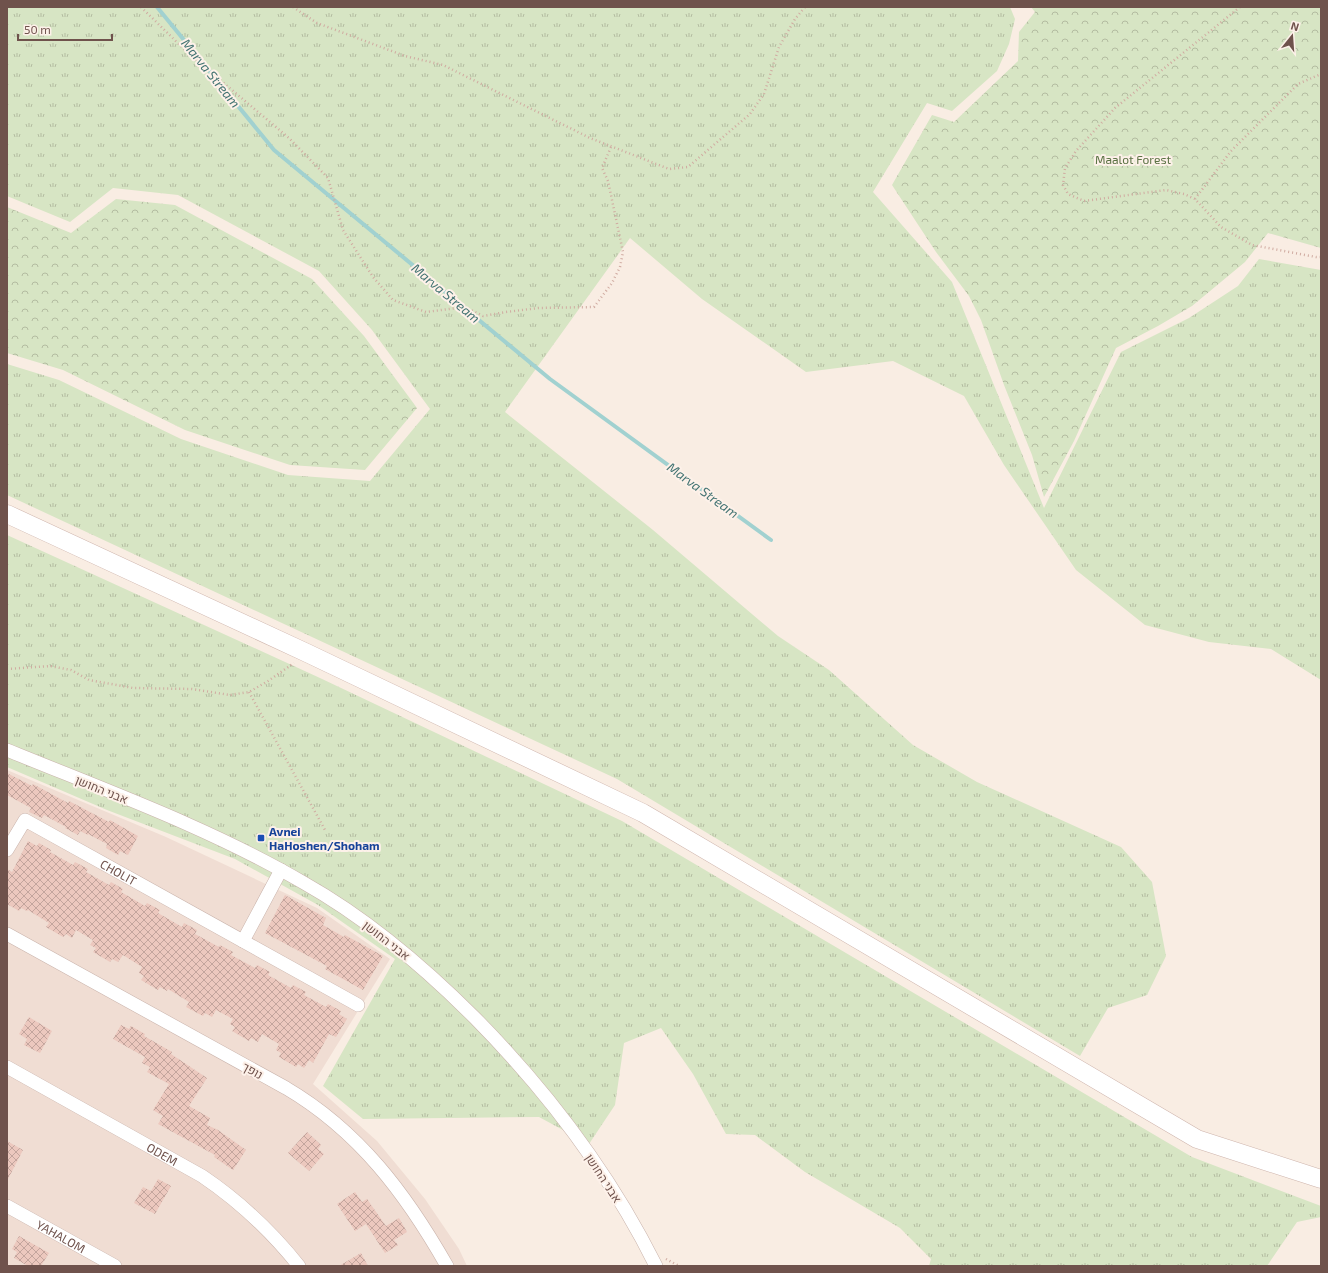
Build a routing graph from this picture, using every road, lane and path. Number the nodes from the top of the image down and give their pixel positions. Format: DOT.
graph roads {
  1 [pos="141,7"];
  2 [pos="293,7"];
  3 [pos="805,7"];
  4 [pos="1240,7"];
  5 [pos="1321,74"];
  6 [pos="611,147"];
  7 [pos="1196,199"];
  8 [pos="1321,257"];
  9 [pos="7,514"];
  10 [pos="307,653"];
  11 [pos="7,669"];
  12 [pos="249,692"];
  13 [pos="7,750"];
  14 [pos="326,830"];
  15 [pos="7,850"];
  16 [pos="281,870"];
  17 [pos="7,934"];
  18 [pos="243,941"];
  19 [pos="358,1005"];
  20 [pos="7,1067"];
  21 [pos="1321,1180"];
  22 [pos="7,1206"];
  23 [pos="116,1266"];
  24 [pos="299,1266"];
  25 [pos="447,1266"];
  26 [pos="656,1266"];
  1 -- 6 [label="path"];
  2 -- 6 [label="path"];
  3 -- 6 [label="path"];
  4 -- 7 [label="path"];
  5 -- 7 [label="path"];
  7 -- 8 [label="path"];
  9 -- 10 [label="main road"];
  10 -- 12 [label="path"];
  10 -- 21 [label="main road"];
  11 -- 12 [label="path"];
  12 -- 14 [label="path"];
  13 -- 16 [label="street, אבני החושן"];
  15 -- 18 [label="street, CHOLIT"];
  16 -- 18 [label="street"];
  16 -- 26 [label="street, אבני החושן"];
  17 -- 25 [label="street, נופך"];
  18 -- 19 [label="street, CHOLIT"];
  20 -- 24 [label="street, ODEM"];
  22 -- 23 [label="street, YAHALOM"];
}
